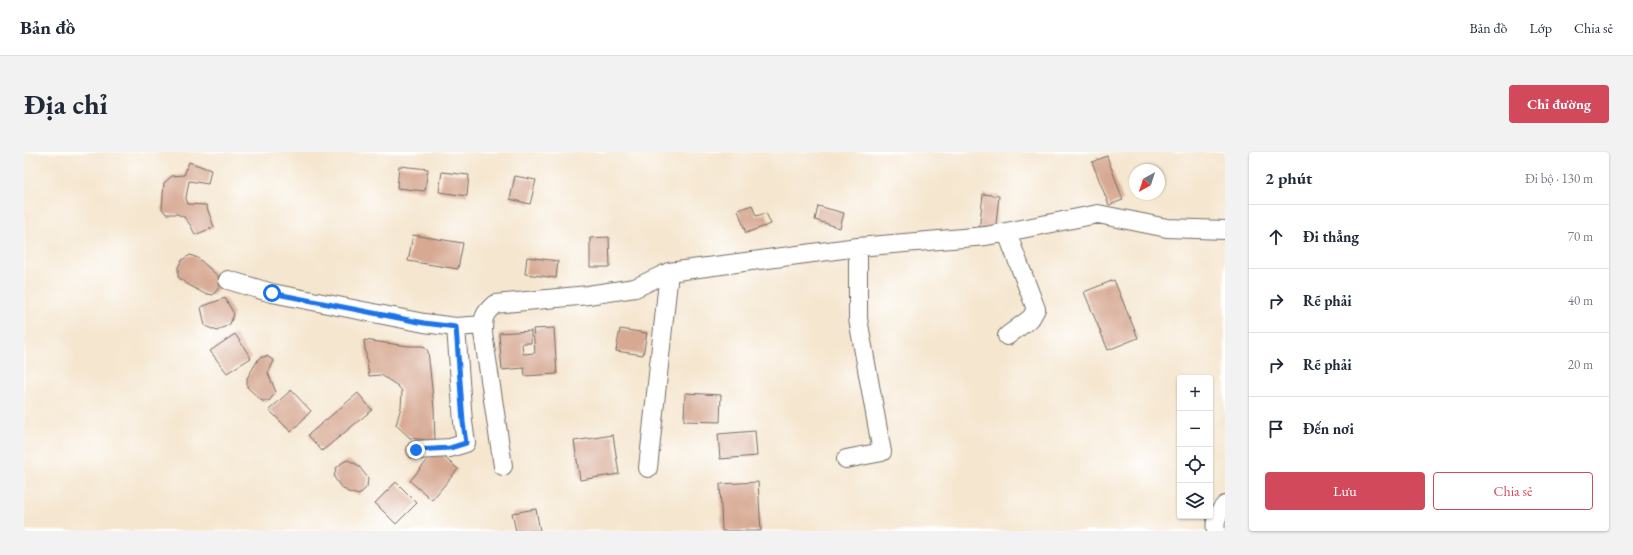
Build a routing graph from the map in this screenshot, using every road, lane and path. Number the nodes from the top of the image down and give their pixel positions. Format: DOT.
graph roads {
  1 [pos="1225,230"];
  2 [pos="1007,233"];
  3 [pos="858,247"];
  4 [pos="669,272"];
  5 [pos="228,280"];
  6 [pos="483,325"];
  7 [pos="456,327"];
  8 [pos="1007,336"];
  9 [pos="416,450"];
  10 [pos="846,459"];
  11 [pos="504,466"];
  12 [pos="648,468"];
  13 [pos="1225,505"];
  14 [pos="1216,531"];
  1 -- 2 [label="street"];
  2 -- 3 [label="street"];
  2 -- 8 [label="street"];
  3 -- 4 [label="street"];
  3 -- 10 [label="street"];
  4 -- 6 [label="street"];
  4 -- 12 [label="street"];
  5 -- 7 [label="street"];
  6 -- 7 [label="street"];
  6 -- 11 [label="street"];
  7 -- 9 [label="street"];
  13 -- 14 [label="street"];
}
